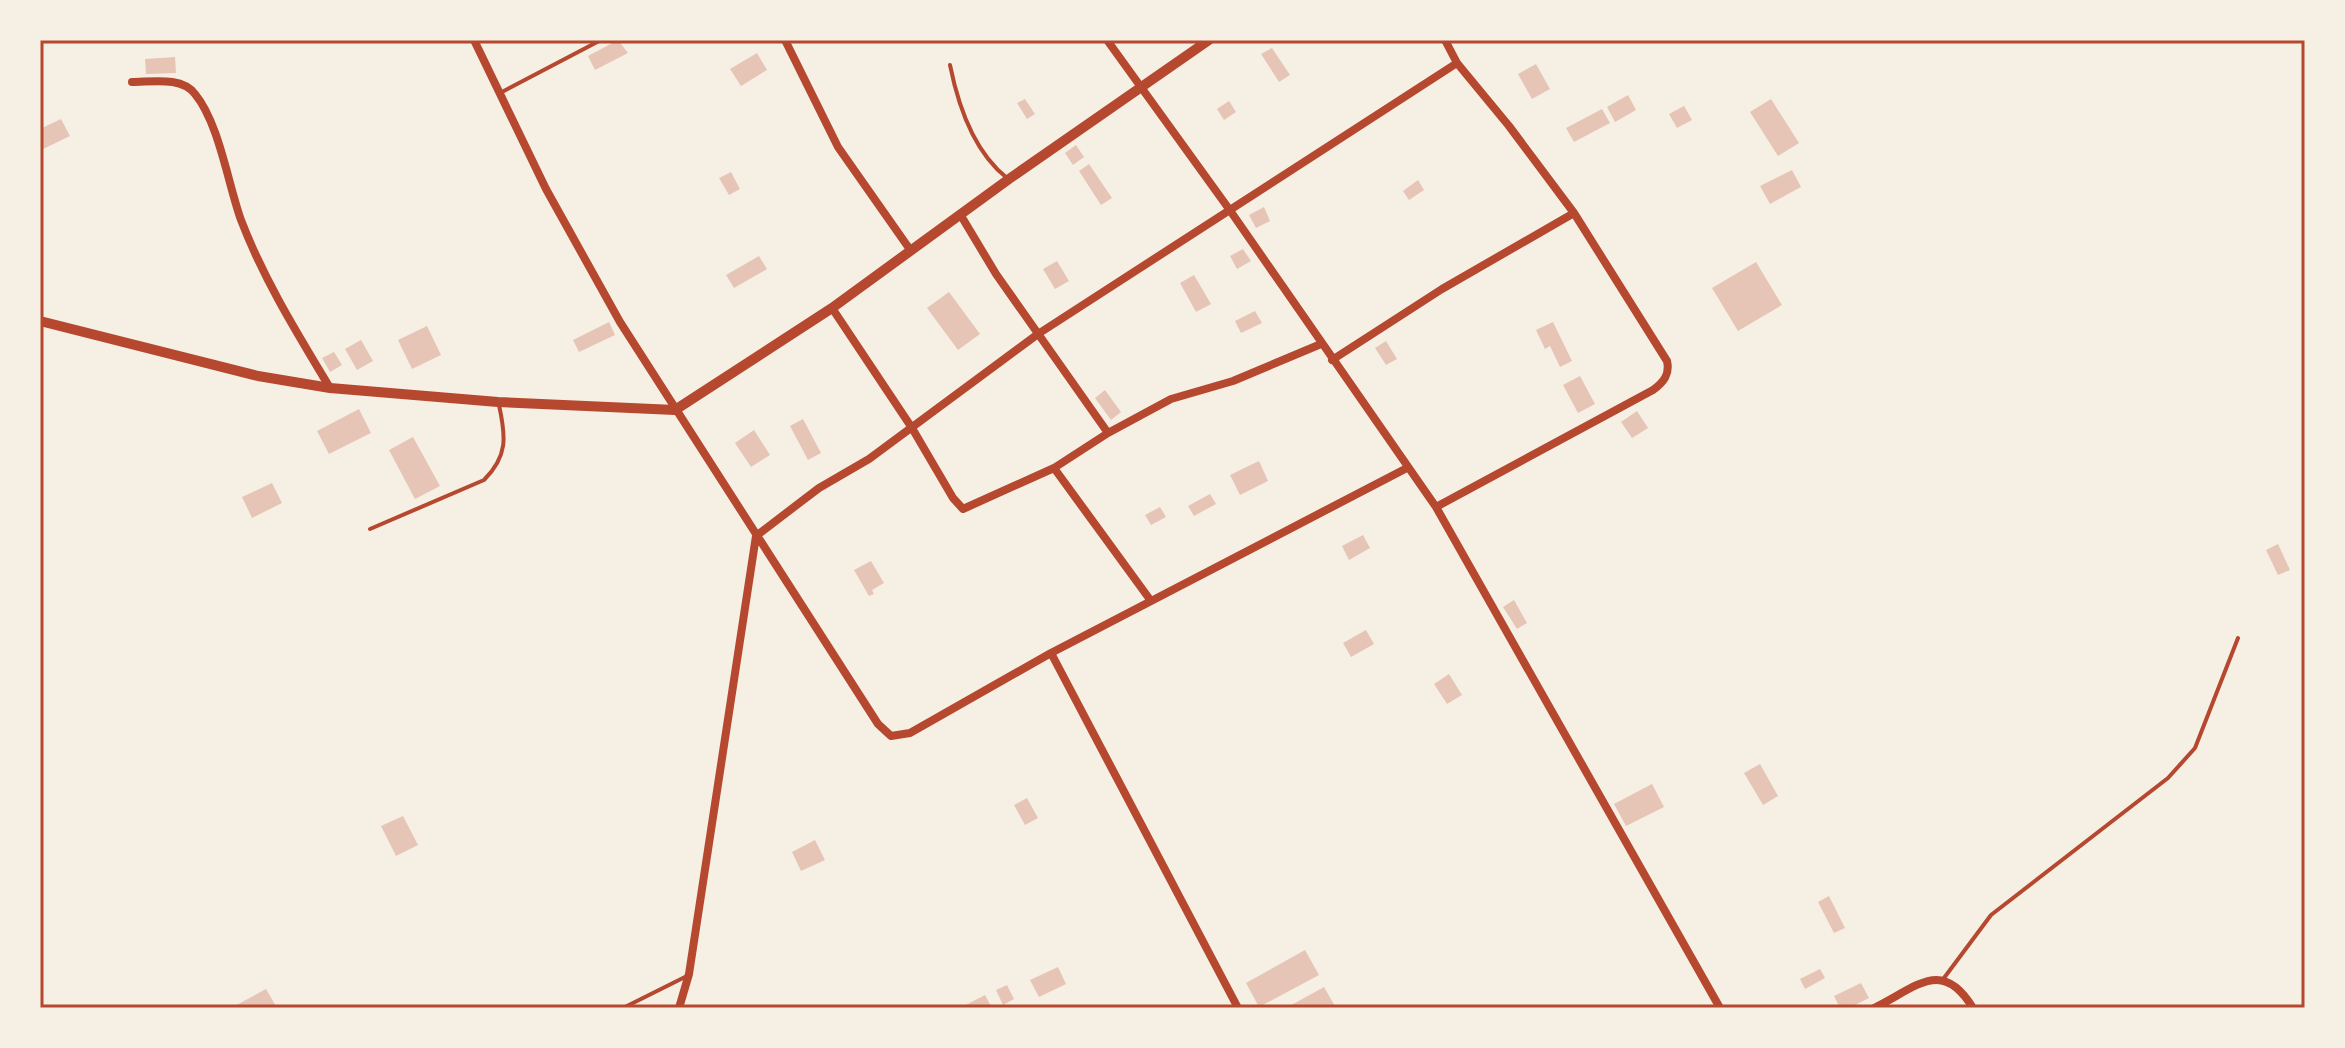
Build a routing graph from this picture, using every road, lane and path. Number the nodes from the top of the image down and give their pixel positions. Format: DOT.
graph roads {
  1 [pos="474,40"];
  2 [pos="601,40"];
  3 [pos="785,40"];
  4 [pos="1107,40"];
  5 [pos="1209,40"];
  6 [pos="1445,40"];
  7 [pos="1457,63"];
  8 [pos="950,65"];
  9 [pos="132,82"];
  10 [pos="1141,87"];
  11 [pos="500,93"];
  12 [pos="1009,179"];
  13 [pos="1229,209"];
  14 [pos="1574,213"];
  15 [pos="960,214"];
  16 [pos="911,251"];
  17 [pos="832,308"];
  18 [pos="40,321"];
  19 [pos="1038,334"];
  20 [pos="1321,344"];
  21 [pos="1332,360"];
  22 [pos="330,388"];
  23 [pos="498,402"];
  24 [pos="675,410"];
  25 [pos="912,428"];
  26 [pos="1108,433"];
  27 [pos="1054,468"];
  28 [pos="1407,468"];
  29 [pos="1436,507"];
  30 [pos="370,529"];
  31 [pos="756,536"];
  32 [pos="1151,601"];
  33 [pos="2238,638"];
  34 [pos="1051,653"];
  35 [pos="689,974"];
  36 [pos="1944,978"];
  37 [pos="623,1008"];
  38 [pos="679,1008"];
  39 [pos="1238,1008"];
  40 [pos="1720,1008"];
  41 [pos="1874,1008"];
  42 [pos="1973,1008"];
  1 -- 11 [label="street"];
  2 -- 11 [label="lane"];
  3 -- 16 [label="street"];
  4 -- 10 [label="street"];
  5 -- 10 [label="street"];
  6 -- 7 [label="street"];
  7 -- 13 [label="street"];
  7 -- 14 [label="street"];
  8 -- 12 [label="lane"];
  9 -- 22 [label="street"];
  10 -- 12 [label="street"];
  10 -- 13 [label="street"];
  11 -- 24 [label="street"];
  12 -- 15 [label="street"];
  13 -- 19 [label="street"];
  13 -- 20 [label="street"];
  14 -- 21 [label="street"];
  14 -- 29 [label="street"];
  15 -- 16 [label="street"];
  15 -- 19 [label="street"];
  16 -- 17 [label="street"];
  17 -- 24 [label="street"];
  17 -- 25 [label="street"];
  18 -- 22 [label="street"];
  19 -- 25 [label="street"];
  19 -- 26 [label="street"];
  20 -- 21 [label="street"];
  20 -- 26 [label="street"];
  21 -- 28 [label="street"];
  22 -- 23 [label="street"];
  23 -- 24 [label="street"];
  23 -- 30 [label="lane"];
  24 -- 31 [label="street"];
  25 -- 27 [label="street"];
  25 -- 31 [label="street"];
  26 -- 27 [label="street"];
  27 -- 32 [label="street"];
  28 -- 29 [label="street"];
  28 -- 32 [label="street"];
  29 -- 40 [label="street"];
  31 -- 34 [label="street"];
  31 -- 35 [label="street"];
  32 -- 34 [label="street"];
  33 -- 36 [label="lane"];
  34 -- 39 [label="street"];
  35 -- 37 [label="lane"];
  35 -- 38 [label="street"];
  36 -- 41 [label="street"];
  36 -- 42 [label="street"];
}
